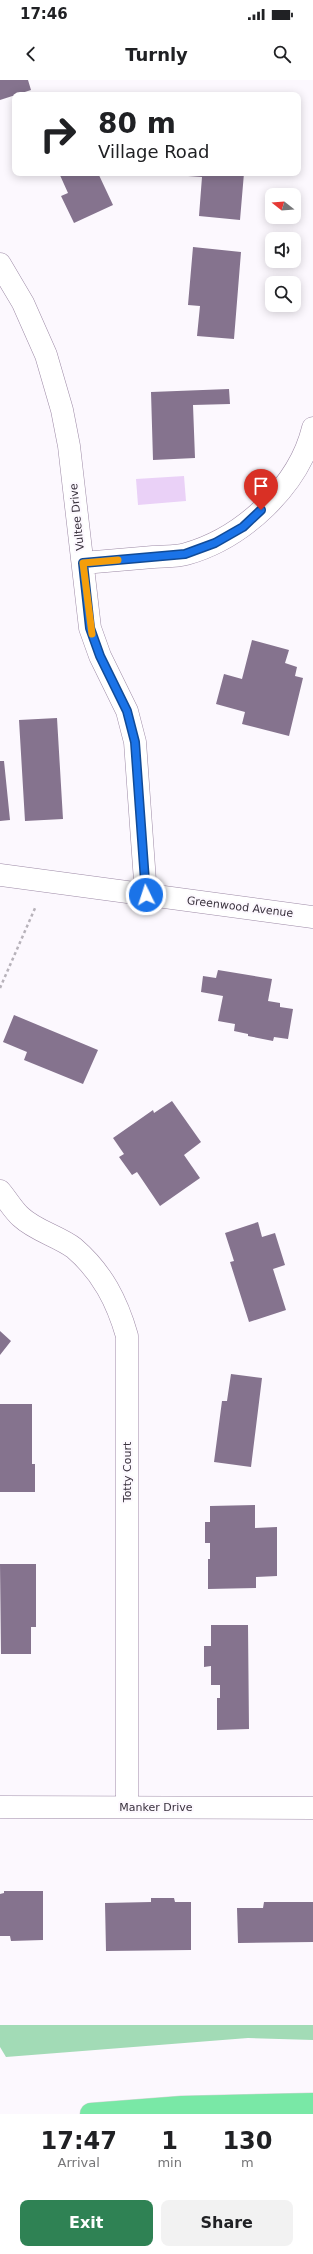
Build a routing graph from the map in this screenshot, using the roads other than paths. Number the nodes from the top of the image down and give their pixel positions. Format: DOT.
graph roads {
  1 [pos="0,264"];
  2 [pos="313,428"];
  3 [pos="83,563"];
  4 [pos="0,875"];
  5 [pos="146,895"];
  6 [pos="313,917"];
  7 [pos="0,1191"];
  8 [pos="0,1807"];
  9 [pos="127,1807"];
  10 [pos="313,1808"];
  11 [pos="313,2104"];
  12 [pos="91,2114"];
  1 -- 3 [label="street, Vultee Drive"];
  2 -- 3 [label="street"];
  3 -- 5 [label="street, Vultee Drive"];
  4 -- 5 [label="street, Greenwood Avenue"];
  5 -- 6 [label="street, Greenwood Avenue"];
  7 -- 9 [label="street, Totty Court"];
  8 -- 9 [label="street, Manker Drive"];
  9 -- 10 [label="street, Manker Drive"];
  11 -- 12 [label="highway"];
}
